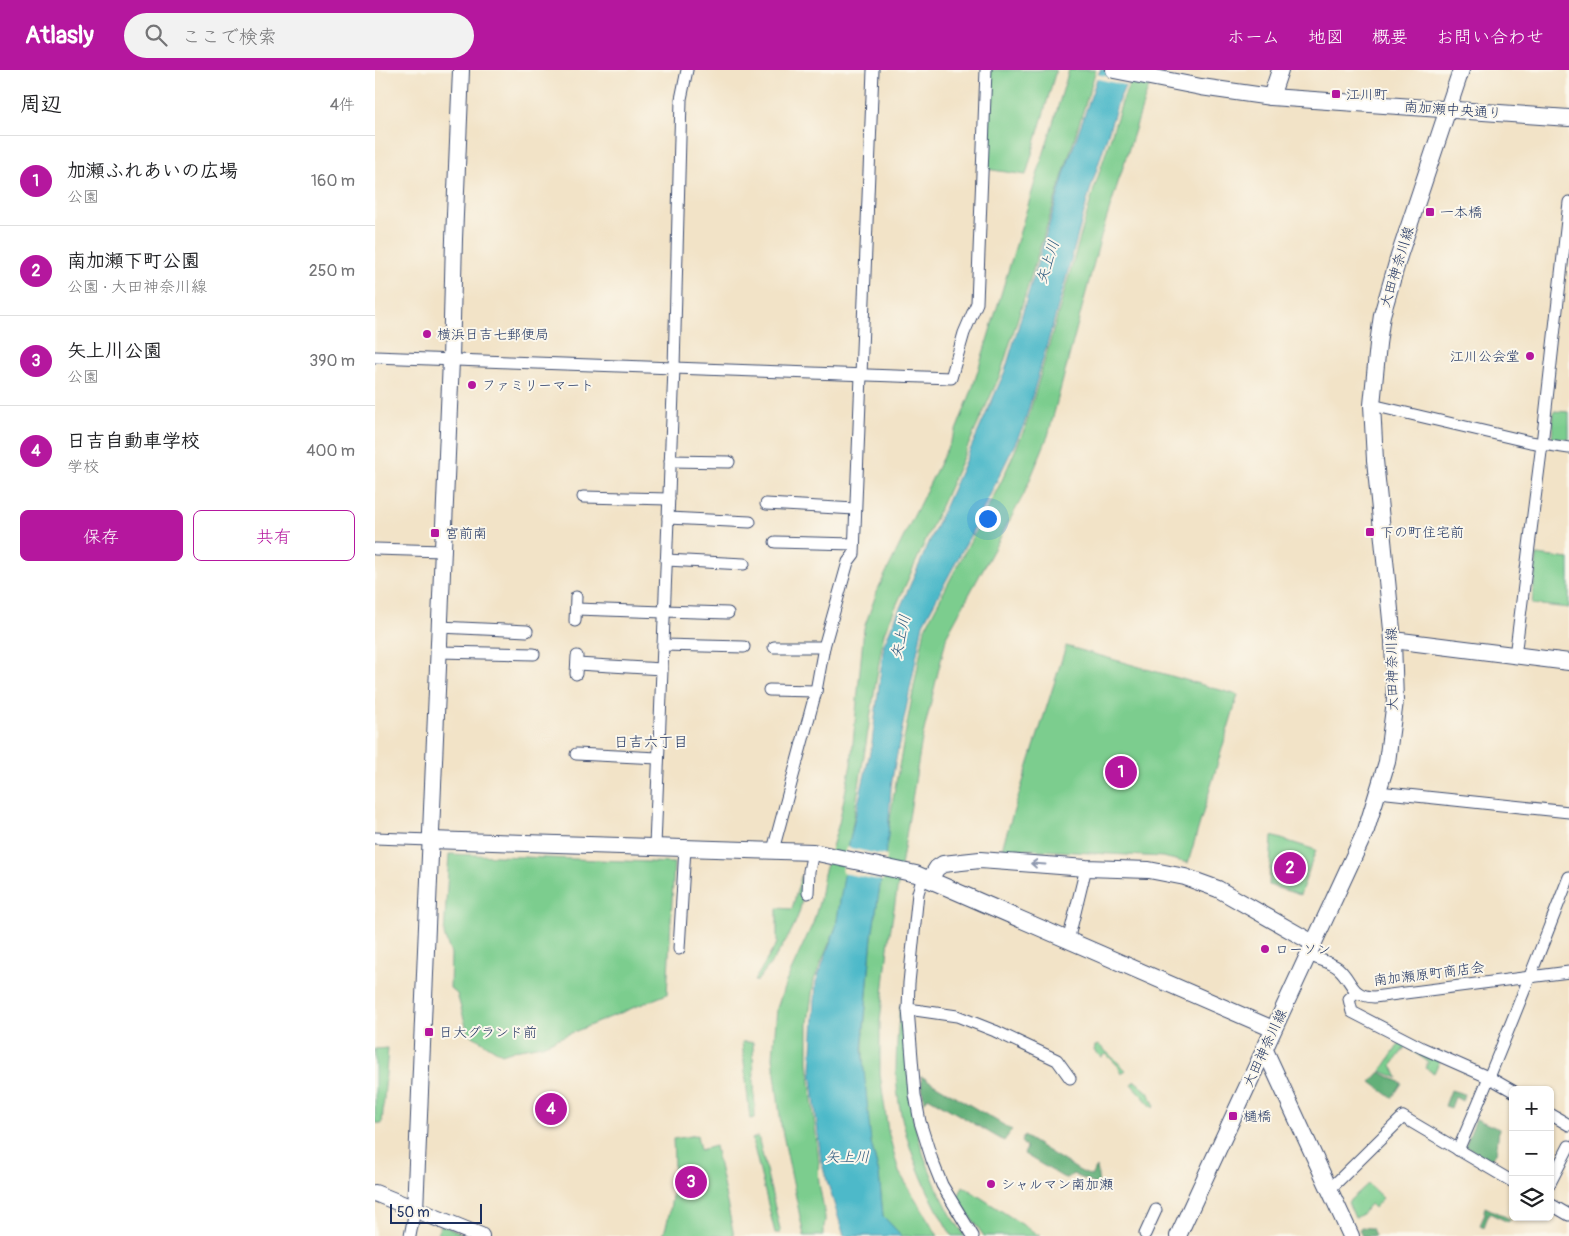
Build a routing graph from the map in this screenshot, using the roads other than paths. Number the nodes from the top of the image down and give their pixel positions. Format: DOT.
graph roads {
  1 [pos="461,70"];
  2 [pos="687,70"];
  3 [pos="873,70"];
  4 [pos="986,70"];
  5 [pos="1114,70"];
  6 [pos="1280,70"];
  7 [pos="1461,70"];
  8 [pos="1271,97"];
  9 [pos="1447,109"];
  10 [pos="1569,118"];
  11 [pos="1569,202"];
  12 [pos="375,357"];
  13 [pos="451,360"];
  14 [pos="674,368"];
  15 [pos="860,376"];
  16 [pos="1372,406"];
  17 [pos="1542,444"];
  18 [pos="1569,448"];
  19 [pos="670,461"];
  20 [pos="729,462"];
  21 [pos="583,497"];
  22 [pos="669,500"];
  23 [pos="766,504"];
  24 [pos="855,509"];
  25 [pos="668,518"];
  26 [pos="750,522"];
  27 [pos="775,542"];
  28 [pos="854,544"];
  29 [pos="375,549"];
  30 [pos="443,551"];
  31 [pos="666,560"];
  32 [pos="743,564"];
  33 [pos="576,597"];
  34 [pos="664,612"];
  35 [pos="728,613"];
  36 [pos="439,627"];
  37 [pos="527,630"];
  38 [pos="1393,640"];
  39 [pos="663,645"];
  40 [pos="774,647"];
  41 [pos="824,647"];
  42 [pos="744,648"];
  43 [pos="438,652"];
  44 [pos="534,654"];
  45 [pos="1515,656"];
  46 [pos="1569,662"];
  47 [pos="577,665"];
  48 [pos="662,669"];
  49 [pos="769,690"];
  50 [pos="816,690"];
  51 [pos="576,754"];
  52 [pos="658,758"];
  53 [pos="1378,792"];
  54 [pos="1569,812"];
  55 [pos="375,838"];
  56 [pos="429,840"];
  57 [pos="655,846"];
  58 [pos="685,848"];
  59 [pos="773,850"];
  60 [pos="815,852"];
  61 [pos="1086,868"];
  62 [pos="922,877"];
  63 [pos="1569,877"];
  64 [pos="808,893"];
  65 [pos="1068,940"];
  66 [pos="679,949"];
  67 [pos="1311,949"];
  68 [pos="1569,972"];
  69 [pos="1529,976"];
  70 [pos="1357,992"];
  71 [pos="908,1008"];
  72 [pos="1273,1029"];
  73 [pos="1264,1048"];
  74 [pos="1070,1078"];
  75 [pos="1490,1078"];
  76 [pos="1509,1090"];
  77 [pos="1554,1116"];
  78 [pos="1569,1125"];
  79 [pos="1569,1146"];
  80 [pos="1458,1150"];
  81 [pos="1554,1176"];
  82 [pos="1509,1180"];
  83 [pos="1330,1189"];
  84 [pos="375,1192"];
  85 [pos="1554,1206"];
  86 [pos="415,1210"];
  87 [pos="1156,1210"];
  88 [pos="1569,1215"];
  89 [pos="1145,1234"];
  90 [pos="412,1236"];
  91 [pos="481,1236"];
  92 [pos="973,1236"];
  93 [pos="1178,1236"];
  94 [pos="1351,1236"];
  1 -- 13 [label="street"];
  2 -- 14 [label="street"];
  3 -- 15 [label="street"];
  4 -- 15 [label="street"];
  5 -- 8 [label="street, 南加瀬中央通り"];
  6 -- 8 [label="street"];
  7 -- 9 [label="street, 大田神奈川線"];
  8 -- 9 [label="street, 南加瀬中央通り"];
  9 -- 10 [label="street, 南加瀬中央通り"];
  9 -- 16 [label="street, 大田神奈川線"];
  11 -- 17 [label="street"];
  12 -- 13 [label="street"];
  13 -- 14 [label="street"];
  13 -- 30 [label="street"];
  14 -- 15 [label="street"];
  14 -- 19 [label="street"];
  15 -- 24 [label="street"];
  16 -- 17 [label="street"];
  16 -- 38 [label="street, 大田神奈川線"];
  17 -- 18 [label="street"];
  17 -- 45 [label="street"];
  19 -- 20 [label="street"];
  19 -- 22 [label="street"];
  21 -- 22 [label="street"];
  22 -- 25 [label="street"];
  23 -- 24 [label="street"];
  24 -- 28 [label="street"];
  25 -- 26 [label="street"];
  25 -- 31 [label="street"];
  27 -- 28 [label="street"];
  28 -- 41 [label="street"];
  29 -- 30 [label="street"];
  30 -- 36 [label="street"];
  31 -- 32 [label="street"];
  31 -- 34 [label="street"];
  33 -- 34 [label="street"];
  34 -- 35 [label="street"];
  34 -- 39 [label="street"];
  36 -- 37 [label="street"];
  36 -- 43 [label="street"];
  38 -- 45 [label="street"];
  38 -- 53 [label="street, 大田神奈川線"];
  39 -- 42 [label="street"];
  39 -- 48 [label="street"];
  40 -- 41 [label="street"];
  41 -- 50 [label="street"];
  43 -- 44 [label="street"];
  43 -- 56 [label="street"];
  45 -- 46 [label="street"];
  47 -- 48 [label="street"];
  48 -- 52 [label="street"];
  49 -- 50 [label="street"];
  50 -- 59 [label="street"];
  51 -- 52 [label="street"];
  52 -- 57 [label="street"];
  53 -- 54 [label="street"];
  53 -- 67 [label="street, 大田神奈川線"];
  55 -- 56 [label="street"];
  56 -- 57 [label="street"];
  56 -- 86 [label="street"];
  57 -- 58 [label="street"];
  58 -- 59 [label="street"];
  58 -- 66 [label="street"];
  59 -- 60 [label="street"];
  60 -- 62 [label="street"];
  60 -- 64 [label="street"];
  61 -- 62 [label="street, one-way"];
  61 -- 65 [label="street"];
  61 -- 67 [label="street"];
  62 -- 65 [label="street"];
  62 -- 71 [label="street"];
  63 -- 69 [label="street"];
  65 -- 72 [label="street"];
  67 -- 70 [label="street, 南加瀬原町商店会"];
  67 -- 72 [label="street, 大田神奈川線"];
  68 -- 69 [label="street, 南加瀬原町商店会"];
  69 -- 70 [label="street, 南加瀬原町商店会"];
  69 -- 75 [label="street"];
  70 -- 75 [label="street"];
  71 -- 74 [label="street"];
  71 -- 92 [label="street"];
  72 -- 73 [label="street, 大田神奈川線"];
  73 -- 83 [label="street"];
  73 -- 93 [label="street, 大田神奈川線"];
  75 -- 76 [label="street"];
  75 -- 80 [label="street"];
  77 -- 78 [label="street"];
  79 -- 81 [label="street"];
  80 -- 82 [label="street"];
  80 -- 83 [label="street"];
  83 -- 94 [label="street"];
  84 -- 86 [label="street"];
  85 -- 88 [label="street"];
  86 -- 90 [label="street"];
  86 -- 91 [label="street"];
  87 -- 89 [label="street"];
}
